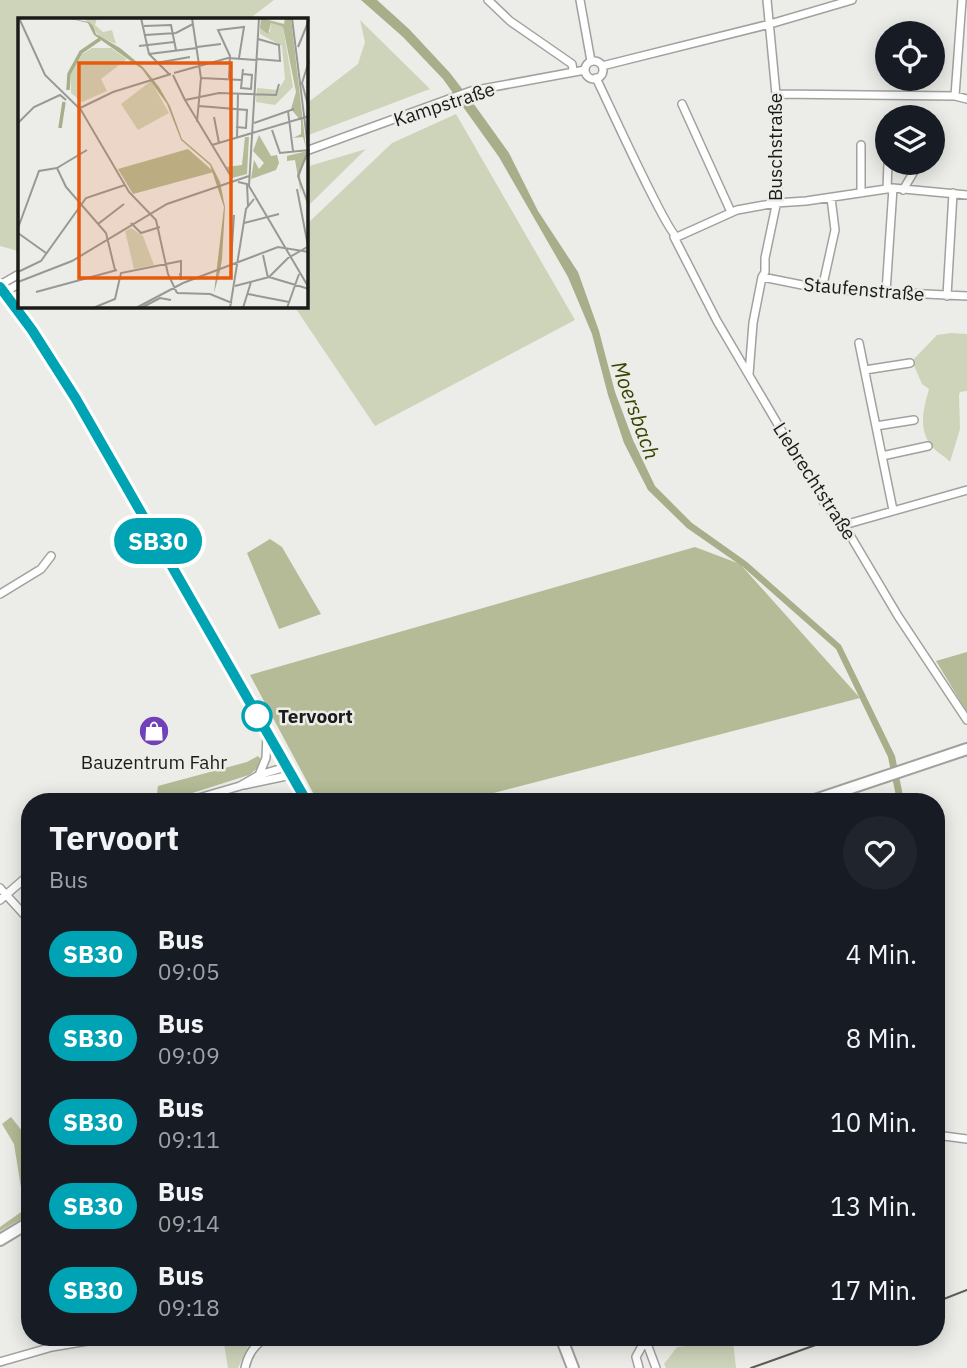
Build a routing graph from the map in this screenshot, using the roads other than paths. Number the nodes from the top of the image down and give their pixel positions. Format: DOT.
graph roads {
  1 [pos="489,0"];
  2 [pos="580,0"];
  3 [pos="766,0"];
  4 [pos="818,0"];
  5 [pos="852,0"];
  6 [pos="962,0"];
  7 [pos="819,9"];
  8 [pos="770,24"];
  9 [pos="591,61"];
  10 [pos="602,66"];
  11 [pos="585,70"];
  12 [pos="573,71"];
  13 [pos="596,78"];
  14 [pos="776,94"];
  15 [pos="956,96"];
  16 [pos="967,99"];
  17 [pos="682,104"];
  18 [pos="861,145"];
  19 [pos="308,150"];
  20 [pos="889,175"];
  21 [pos="912,175"];
  22 [pos="890,189"];
  23 [pos="903,190"];
  24 [pos="861,193"];
  25 [pos="953,193"];
  26 [pos="967,195"];
  27 [pos="831,198"];
  28 [pos="776,203"];
  29 [pos="731,212"];
  30 [pos="675,237"];
  31 [pos="18,275"];
  32 [pos="762,276"];
  33 [pos="18,284"];
  34 [pos="822,289"];
  35 [pos="1,290"];
  36 [pos="886,292"];
  37 [pos="947,296"];
  38 [pos="967,296"];
  39 [pos="18,307"];
  40 [pos="23,312"];
  41 [pos="859,343"];
  42 [pos="910,363"];
  43 [pos="865,370"];
  44 [pos="749,374"];
  45 [pos="915,420"];
  46 [pos="876,426"];
  47 [pos="928,446"];
  48 [pos="883,456"];
  49 [pos="967,490"];
  50 [pos="893,510"];
  51 [pos="844,525"];
  52 [pos="51,556"];
  53 [pos="0,594"];
  54 [pos="967,720"];
  55 [pos="268,734"];
  56 [pos="967,749"];
  57 [pos="288,771"];
  58 [pos="259,775"];
  59 [pos="240,786"];
  60 [pos="216,793"];
  61 [pos="301,793"];
  62 [pos="834,793"];
  63 [pos="21,880"];
  64 [pos="2,894"];
  65 [pos="21,912"];
  66 [pos="945,1136"];
  67 [pos="967,1139"];
  68 [pos="21,1227"];
  69 [pos="0,1240"];
  70 [pos="58,1346"];
  71 [pos="255,1346"];
  72 [pos="564,1346"];
  73 [pos="642,1346"];
  74 [pos="648,1346"];
  75 [pos="52,1347"];
  76 [pos="0,1362"];
  77 [pos="245,1368"];
  78 [pos="573,1368"];
  79 [pos="639,1368"];
  80 [pos="656,1368"];
  1 -- 12 [label="street"];
  2 -- 9 [label="street"];
  3 -- 8 [label="street, Buschstraße"];
  4 -- 7 [label="street"];
  5 -- 7 [label="street"];
  6 -- 15 [label="street"];
  7 -- 8 [label="street"];
  8 -- 10 [label="street"];
  8 -- 14 [label="street, Buschstraße"];
  9 -- 10 [label="street"];
  9 -- 11 [label="street"];
  10 -- 13 [label="street"];
  11 -- 12 [label="street, Kampstraße"];
  11 -- 13 [label="street"];
  12 -- 19 [label="street, Kampstraße"];
  13 -- 30 [label="street, Liebrechtstraße"];
  14 -- 15 [label="street"];
  14 -- 28 [label="street, Buschstraße"];
  15 -- 16 [label="street"];
  17 -- 29 [label="street"];
  18 -- 24 [label="street"];
  20 -- 22 [label="street"];
  21 -- 23 [label="street"];
  22 -- 23 [label="street"];
  22 -- 24 [label="street"];
  22 -- 36 [label="street"];
  23 -- 25 [label="street"];
  24 -- 27 [label="street"];
  25 -- 26 [label="street"];
  25 -- 37 [label="street"];
  27 -- 28 [label="street"];
  27 -- 34 [label="street"];
  28 -- 29 [label="street"];
  28 -- 32 [label="street, Buschstraße"];
  29 -- 30 [label="street"];
  30 -- 44 [label="street, Liebrechtstraße"];
  31 -- 35 [label="street"];
  32 -- 34 [label="street, Staufenstraße"];
  32 -- 44 [label="street, Buschstraße"];
  33 -- 35 [label="street"];
  34 -- 36 [label="street, Staufenstraße"];
  35 -- 39 [label="main road"];
  36 -- 37 [label="street, Staufenstraße"];
  37 -- 38 [label="street, Staufenstraße"];
  40 -- 55 [label="main road"];
  41 -- 43 [label="street"];
  42 -- 43 [label="street"];
  43 -- 46 [label="street"];
  44 -- 51 [label="street, Liebrechtstraße"];
  45 -- 46 [label="street"];
  46 -- 48 [label="street"];
  47 -- 48 [label="street"];
  48 -- 50 [label="street"];
  49 -- 50 [label="street"];
  50 -- 51 [label="street"];
  51 -- 54 [label="street, Liebrechtstraße"];
  52 -- 53 [label="street"];
  55 -- 57 [label="main road"];
  55 -- 58 [label="street"];
  56 -- 62 [label="main road"];
  57 -- 58 [label="street"];
  57 -- 59 [label="street"];
  57 -- 61 [label="main road"];
  58 -- 59 [label="street"];
  59 -- 60 [label="street"];
  63 -- 64 [label="street"];
  64 -- 65 [label="street"];
  66 -- 67 [label="street"];
  68 -- 69 [label="main road"];
  70 -- 75 [label="street"];
  71 -- 77 [label="street"];
  72 -- 78 [label="main road"];
  73 -- 79 [label="street"];
  74 -- 80 [label="street"];
  75 -- 76 [label="street"];
}
